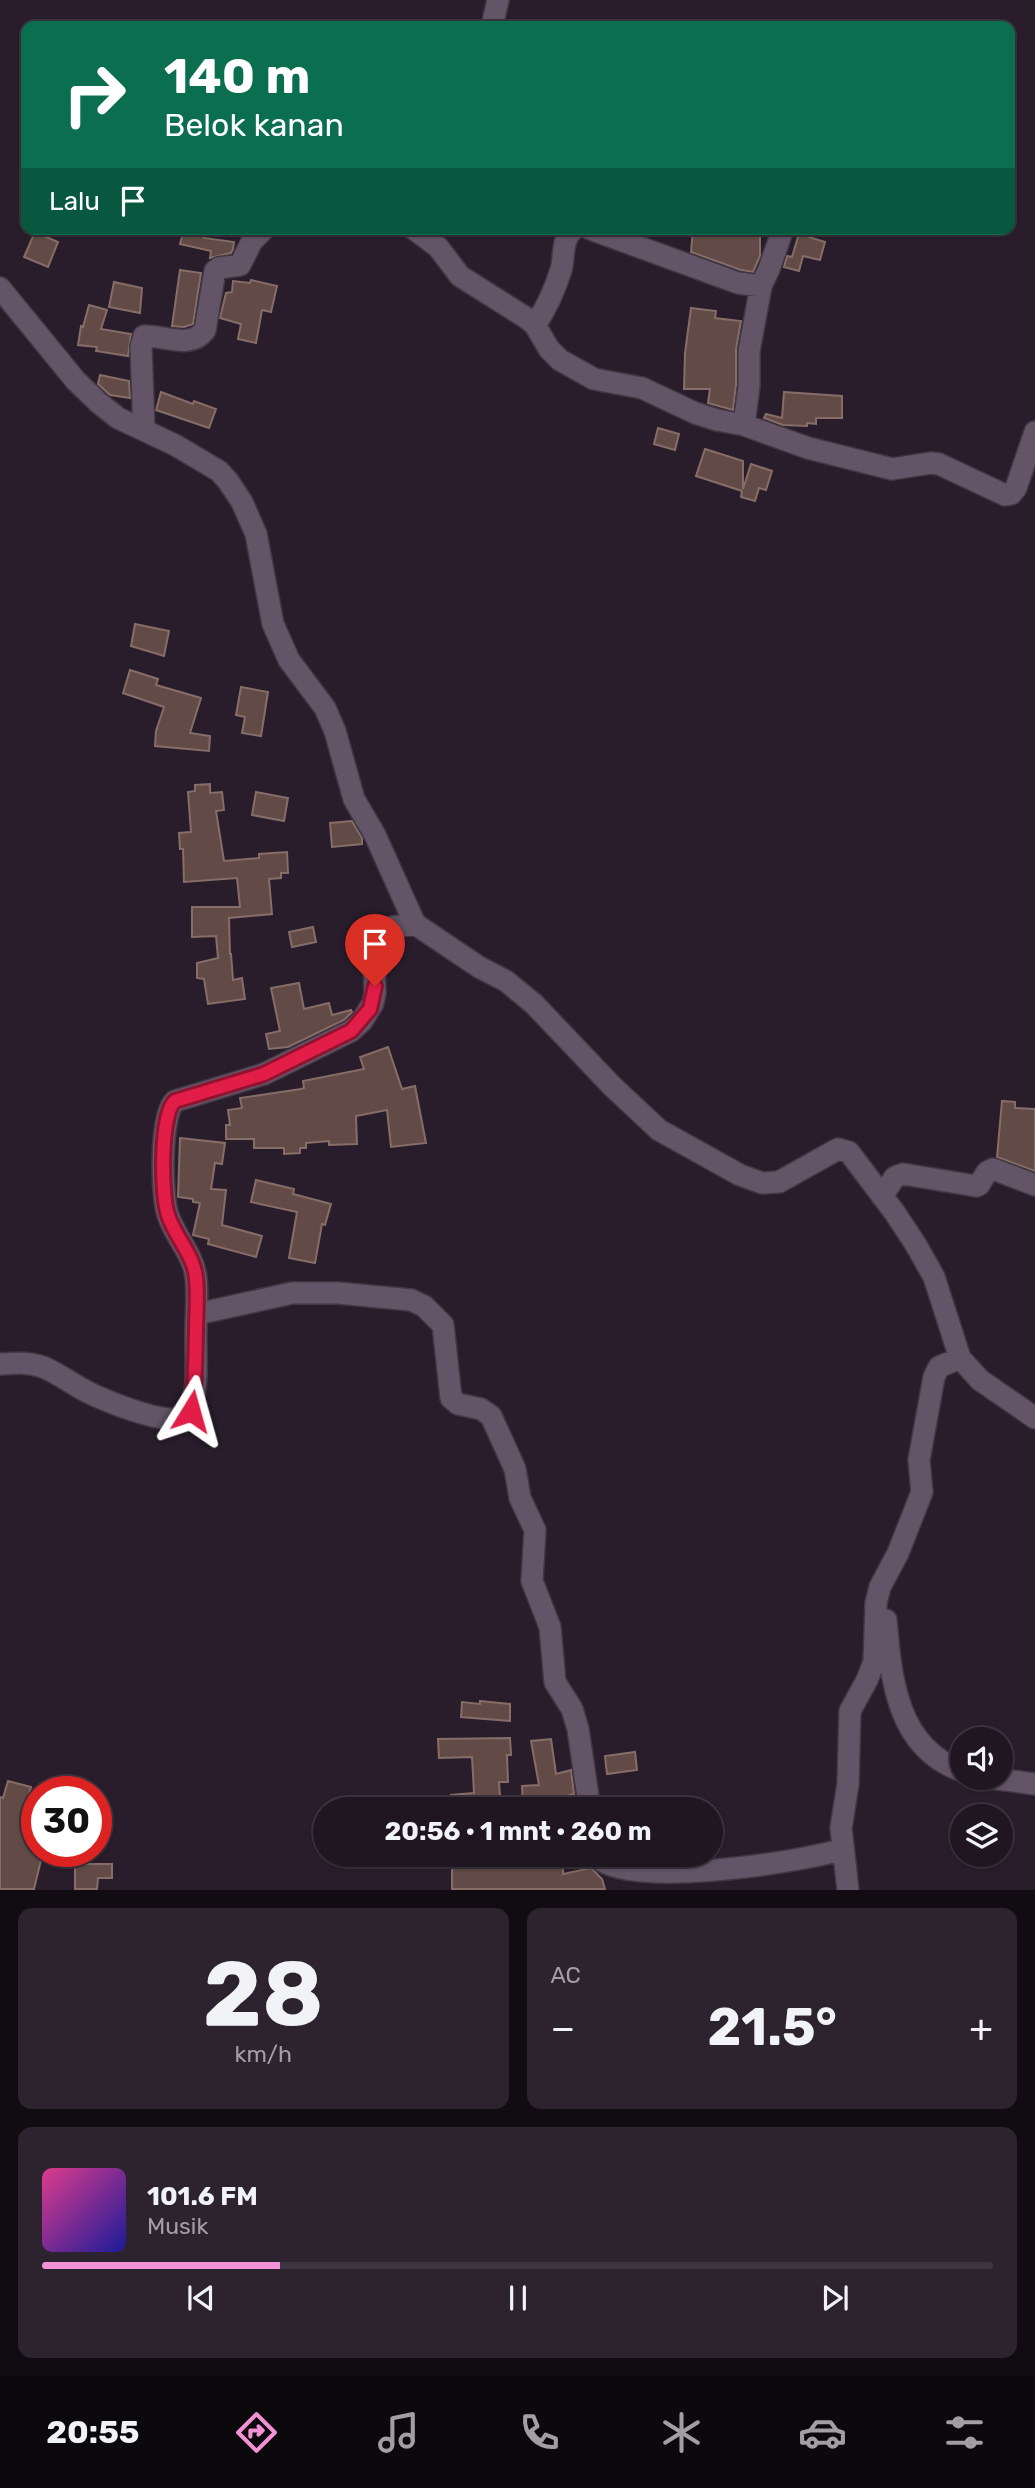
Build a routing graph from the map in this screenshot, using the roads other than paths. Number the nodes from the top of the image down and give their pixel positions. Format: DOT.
graph roads {
  1 [pos="499,0"];
  2 [pos="493,21"];
  3 [pos="258,235"];
  4 [pos="422,235"];
  5 [pos="570,235"];
  6 [pos="606,235"];
  7 [pos="781,235"];
  8 [pos="761,285"];
  9 [pos="0,288"];
  10 [pos="534,325"];
  11 [pos="744,425"];
  12 [pos="144,430"];
  13 [pos="1035,432"];
  14 [pos="415,924"];
  15 [pos="1035,1185"];
  16 [pos="882,1195"];
  17 [pos="197,1314"];
  18 [pos="960,1358"];
  19 [pos="0,1364"];
  20 [pos="1035,1418"];
  21 [pos="883,1579"];
  22 [pos="950,1766"];
  23 [pos="1013,1781"];
  24 [pos="1035,1784"];
  25 [pos="588,1797"];
  26 [pos="844,1849"];
  27 [pos="605,1867"];
  28 [pos="848,1889"];
  1 -- 2 [label="street"];
  3 -- 12 [label="street"];
  4 -- 10 [label="street"];
  5 -- 10 [label="street"];
  6 -- 8 [label="street"];
  7 -- 8 [label="street"];
  8 -- 11 [label="street"];
  9 -- 12 [label="street"];
  10 -- 11 [label="street"];
  11 -- 13 [label="street"];
  12 -- 14 [label="street"];
  14 -- 16 [label="street"];
  14 -- 17 [label="street"];
  15 -- 16 [label="street"];
  16 -- 18 [label="street"];
  17 -- 19 [label="street"];
  17 -- 25 [label="street"];
  18 -- 20 [label="street"];
  18 -- 21 [label="street"];
  21 -- 22 [label="street"];
  21 -- 26 [label="street"];
  23 -- 24 [label="street"];
  26 -- 27 [label="street"];
  26 -- 28 [label="street"];
}
